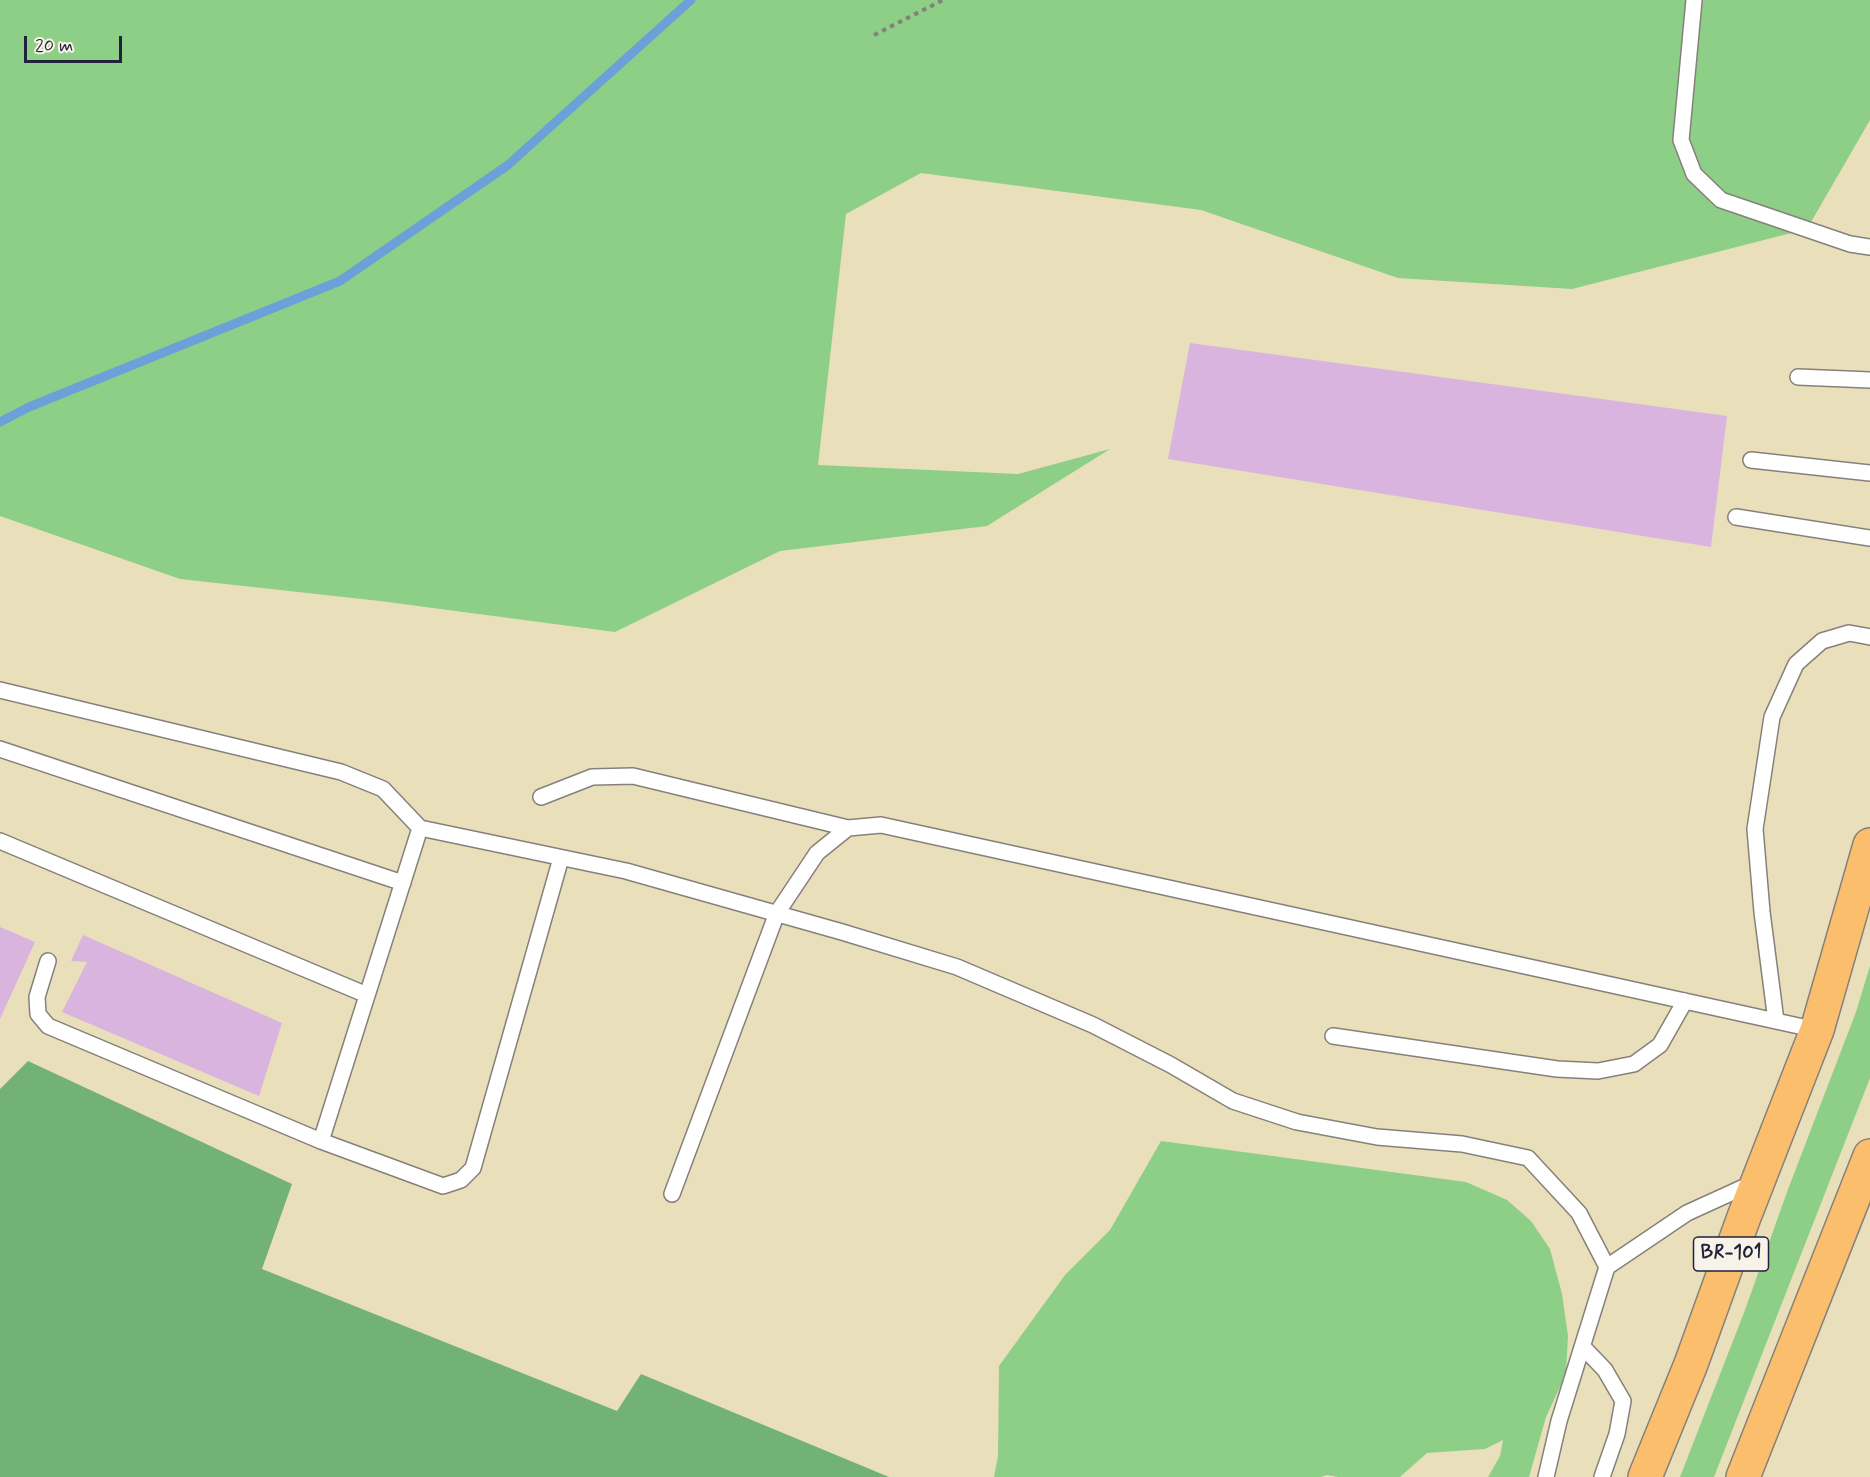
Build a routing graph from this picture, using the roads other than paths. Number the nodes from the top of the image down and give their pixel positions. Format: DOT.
graph roads {
  1 [pos="1694,0"];
  2 [pos="1870,248"];
  3 [pos="1798,377"];
  4 [pos="1870,380"];
  5 [pos="1751,460"];
  6 [pos="1870,473"];
  7 [pos="1736,517"];
  8 [pos="1870,538"];
  9 [pos="1870,637"];
  10 [pos="0,690"];
  11 [pos="0,748"];
  12 [pos="541,797"];
  13 [pos="420,828"];
  14 [pos="848,828"];
  15 [pos="0,841"];
  16 [pos="1870,845"];
  17 [pos="561,858"];
  18 [pos="403,884"];
  19 [pos="777,913"];
  20 [pos="48,961"];
  21 [pos="368,995"];
  22 [pos="1685,1001"];
  23 [pos="1776,1022"];
  24 [pos="1817,1030"];
  25 [pos="1334,1036"];
  26 [pos="321,1141"];
  27 [pos="1870,1156"];
  28 [pos="1758,1180"];
  29 [pos="672,1194"];
  30 [pos="1607,1267"];
  31 [pos="1583,1347"];
  32 [pos="1546,1477"];
  33 [pos="1602,1477"];
  34 [pos="1645,1477"];
  35 [pos="1743,1477"];
  1 -- 2 [label="lane"];
  3 -- 4 [label="lane"];
  5 -- 6 [label="lane"];
  7 -- 8 [label="lane"];
  9 -- 23 [label="lane"];
  10 -- 13 [label="lane"];
  11 -- 18 [label="lane"];
  12 -- 14 [label="lane"];
  13 -- 17 [label="lane"];
  13 -- 18 [label="lane"];
  14 -- 19 [label="lane"];
  14 -- 22 [label="lane"];
  15 -- 21 [label="lane"];
  16 -- 24 [label="highway, BR-101"];
  17 -- 19 [label="lane"];
  17 -- 26 [label="lane"];
  18 -- 21 [label="lane"];
  19 -- 29 [label="lane"];
  19 -- 30 [label="lane"];
  20 -- 26 [label="lane"];
  21 -- 26 [label="lane"];
  22 -- 23 [label="lane"];
  22 -- 25 [label="lane"];
  23 -- 24 [label="lane"];
  24 -- 28 [label="highway, BR-101"];
  27 -- 35 [label="highway"];
  28 -- 30 [label="lane"];
  28 -- 34 [label="highway, BR-101"];
  30 -- 31 [label="lane"];
  31 -- 32 [label="lane"];
  31 -- 33 [label="lane"];
}
